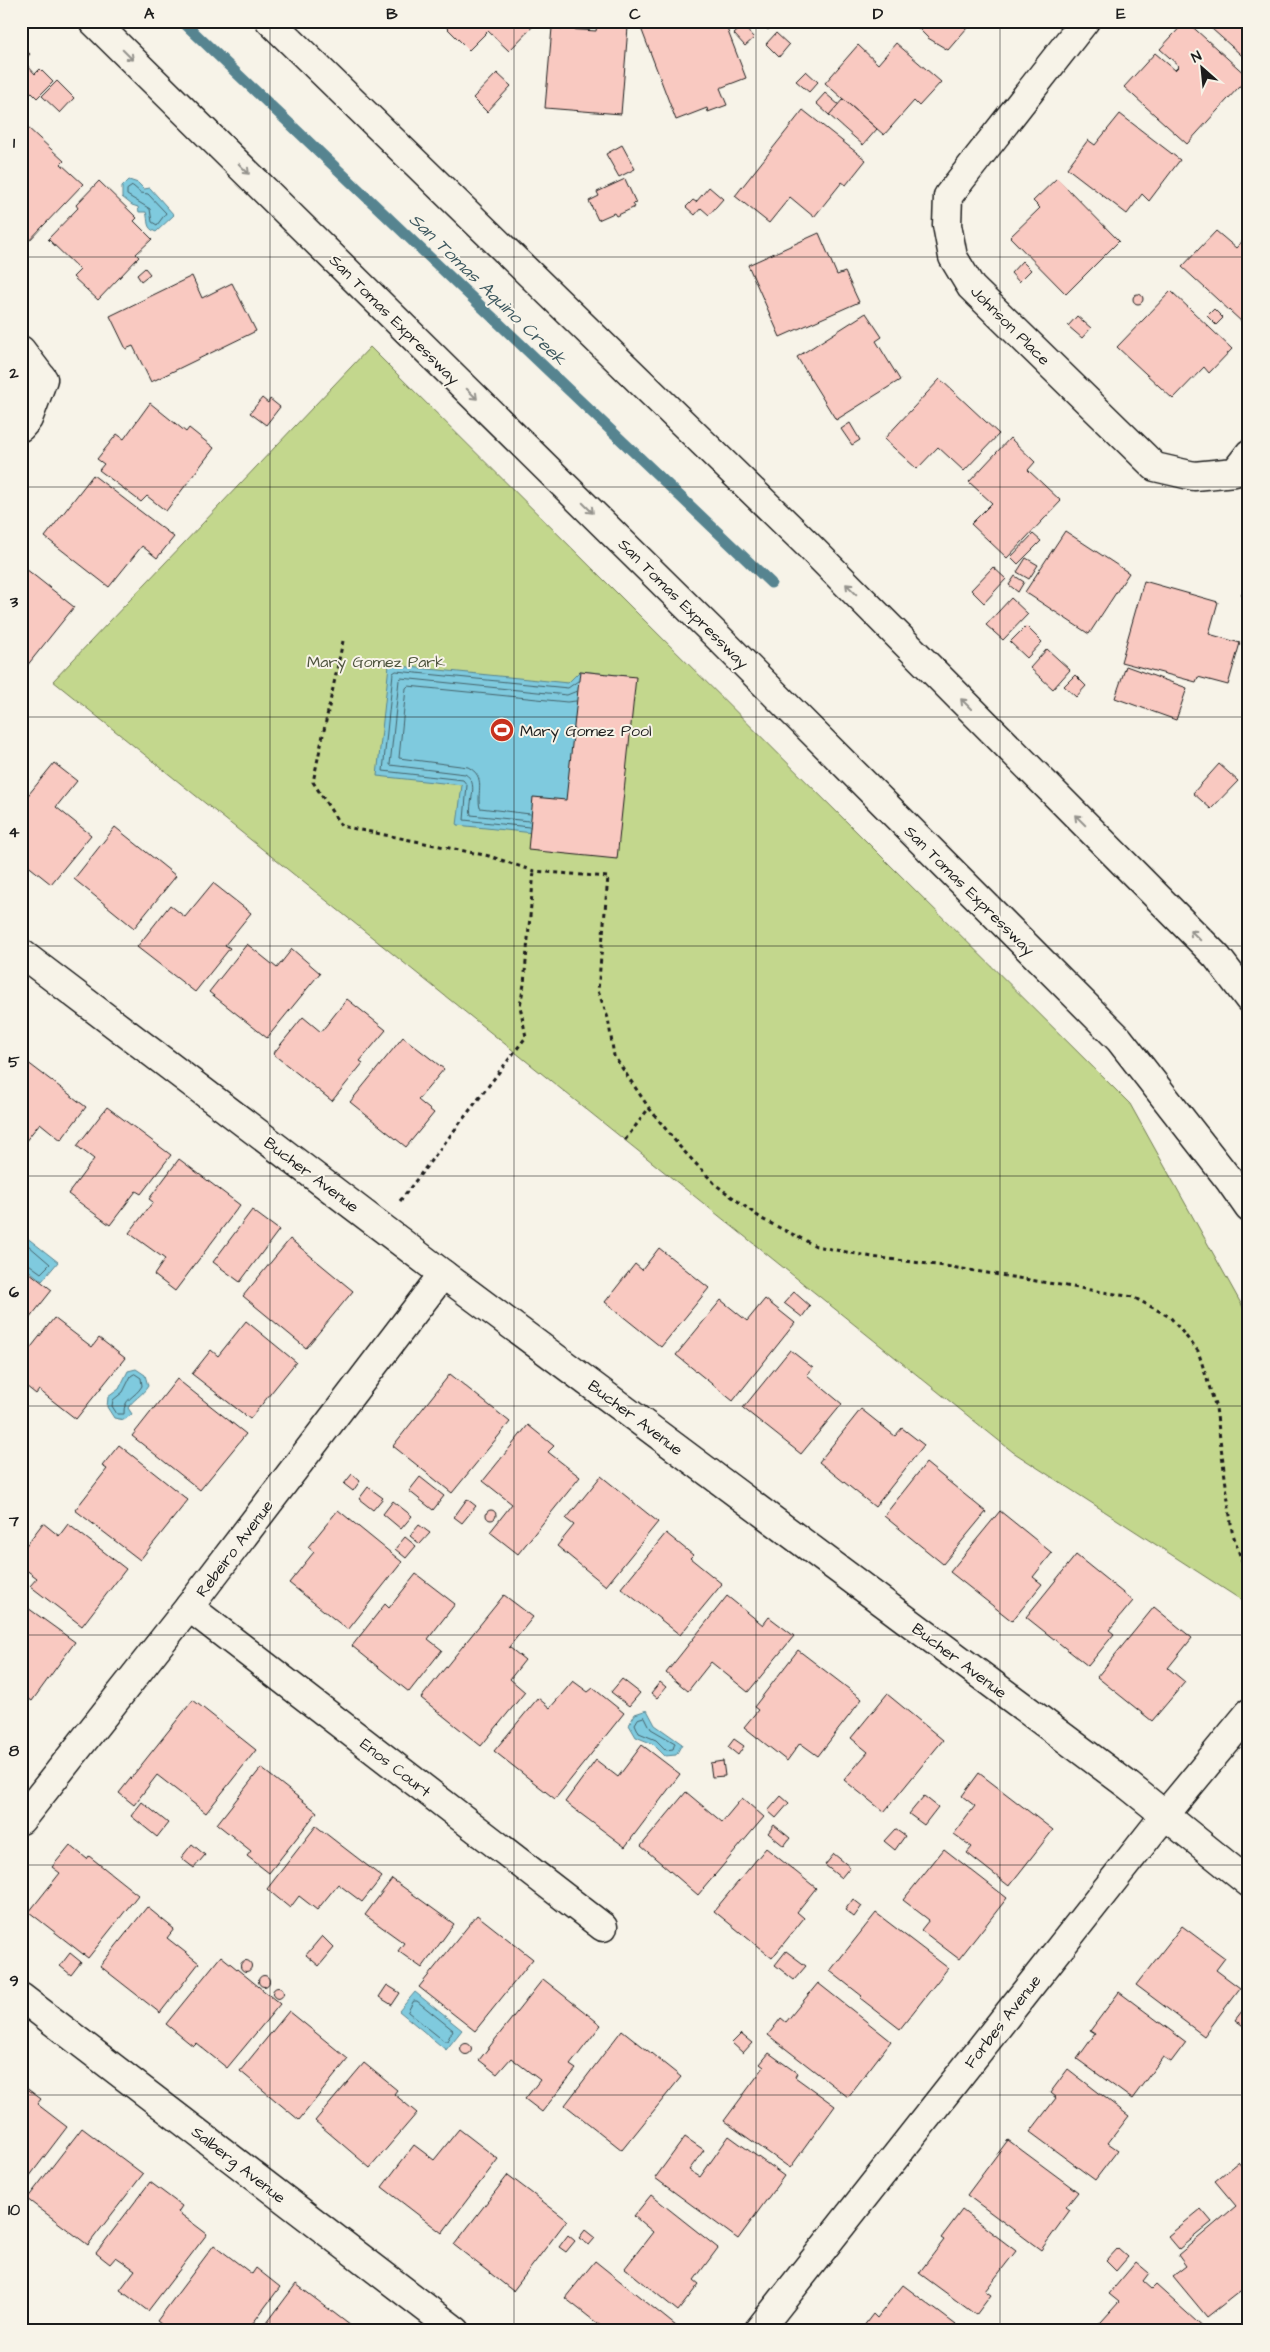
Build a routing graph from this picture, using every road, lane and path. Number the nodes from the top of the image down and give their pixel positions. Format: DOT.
graph roads {
  1 [pos="93,21"];
  2 [pos="270,21"];
  3 [pos="1086,21"];
  4 [pos="21,350"];
  5 [pos="21,427"];
  6 [pos="1242,463"];
  7 [pos="343,641"];
  8 [pos="534,871"];
  9 [pos="21,953"];
  10 [pos="1217,957"];
  11 [pos="1249,992"];
  12 [pos="1249,999"];
  13 [pos="649,1108"];
  14 [pos="625,1140"];
  15 [pos="1230,1181"];
  16 [pos="400,1201"];
  17 [pos="1249,1208"];
  18 [pos="1249,1219"];
  19 [pos="444,1274"];
  20 [pos="1249,1583"];
  21 [pos="189,1607"];
  22 [pos="1249,1713"];
  23 [pos="1164,1816"];
  24 [pos="21,1820"];
  25 [pos="1249,1883"];
  26 [pos="603,1927"];
  27 [pos="21,1996"];
  28 [pos="456,2331"];
  29 [pos="758,2331"];
  1 -- 15 [label="main road, San Tomas Expressway, one-way"];
  10 -- 2 [label="main road, one-way"];
  3 -- 6 [label="main road, Johnson Place"];
  4 -- 5 [label="main road"];
  7 -- 8 [label="path"];
  8 -- 13 [label="path"];
  8 -- 16 [label="path"];
  9 -- 19 [label="main road, Bucher Avenue"];
  10 -- 11 [label="main road"];
  10 -- 12 [label="main road"];
  13 -- 14 [label="path"];
  13 -- 20 [label="path"];
  15 -- 17 [label="main road, San Tomas Expressway"];
  15 -- 18 [label="main road"];
  19 -- 21 [label="main road, Rebeiro Avenue"];
  19 -- 23 [label="main road, Bucher Avenue"];
  21 -- 24 [label="main road, Rebeiro Avenue"];
  21 -- 26 [label="main road, Enos Court"];
  22 -- 23 [label="main road, Forbes Avenue"];
  23 -- 25 [label="main road, Bucher Avenue"];
  23 -- 29 [label="main road, Forbes Avenue"];
  27 -- 28 [label="main road, Salberg Avenue"];
}
